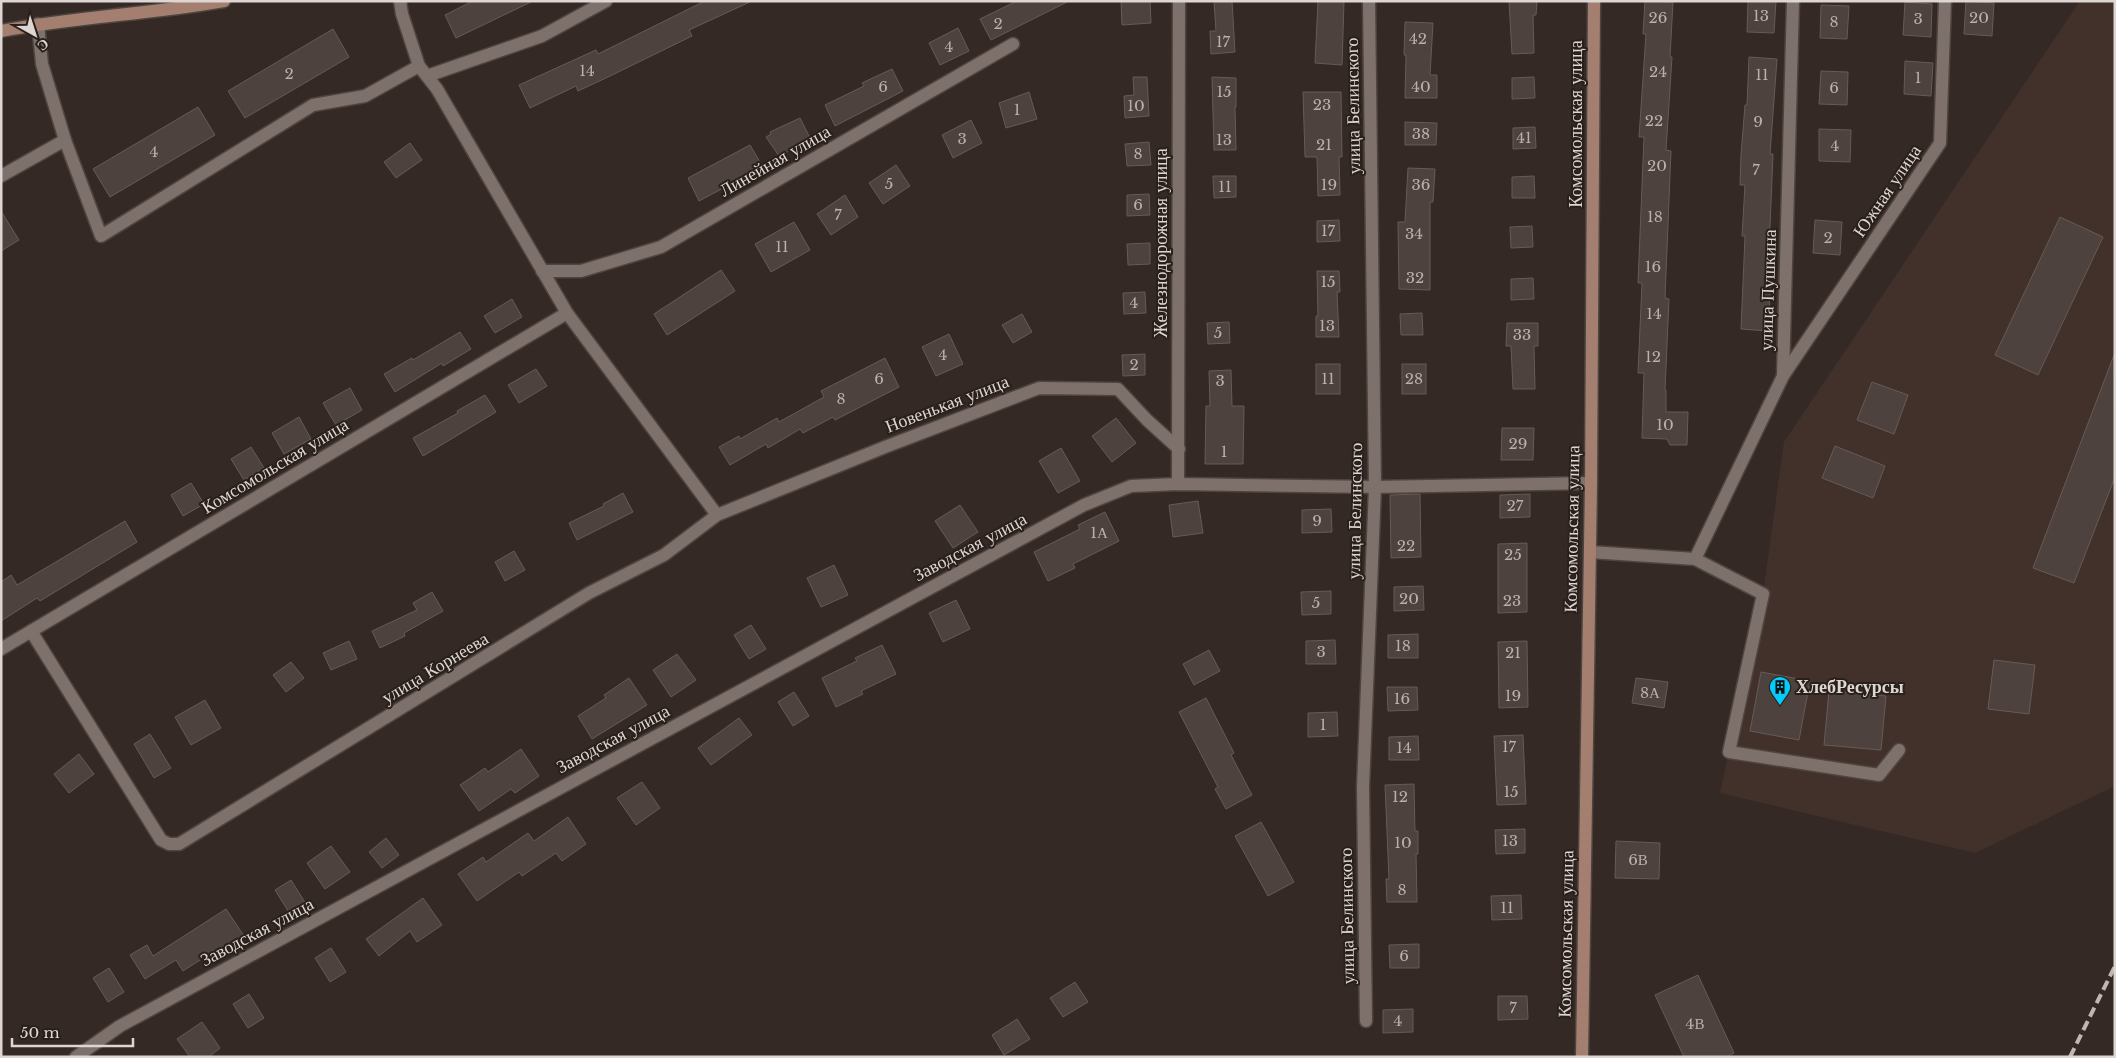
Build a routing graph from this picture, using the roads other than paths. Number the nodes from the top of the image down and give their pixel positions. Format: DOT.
graph roads {
  1 [pos="224,1"];
  2 [pos="400,1"];
  3 [pos="606,1"];
  4 [pos="1180,1"];
  5 [pos="1369,1"];
  6 [pos="1594,1"];
  7 [pos="1793,1"];
  8 [pos="1945,1"];
  9 [pos="38,24"];
  10 [pos="1,31"];
  11 [pos="1013,44"];
  12 [pos="423,71"];
  13 [pos="65,140"];
  14 [pos="1,176"];
  15 [pos="542,271"];
  16 [pos="567,313"];
  17 [pos="1783,376"];
  18 [pos="1178,449"];
  19 [pos="1591,483"];
  20 [pos="1178,484"];
  21 [pos="1374,487"];
  22 [pos="717,515"];
  23 [pos="1590,552"];
  24 [pos="1695,559"];
  25 [pos="31,631"];
  26 [pos="1,649"];
  27 [pos="1899,750"];
  28 [pos="1366,1021"];
  29 [pos="76,1057"];
  30 [pos="1582,1057"];
  1 -- 9 [label="street"];
  2 -- 12 [label="street"];
  3 -- 12 [label="street"];
  4 -- 18 [label="street, Железнодорожная улица"];
  5 -- 21 [label="street, улица Белинского"];
  6 -- 19 [label="street, Комсомольская улица"];
  7 -- 17 [label="street, улица Пушкина"];
  8 -- 17 [label="street, Южная улица"];
  9 -- 10 [label="street"];
  9 -- 13 [label="street"];
  11 -- 15 [label="street, Линейная улица"];
  12 -- 13 [label="street"];
  12 -- 15 [label="street"];
  13 -- 14 [label="street"];
  15 -- 16 [label="street"];
  16 -- 22 [label="street"];
  16 -- 25 [label="street, Комсомольская улица"];
  17 -- 24 [label="street, улица Пушкина"];
  18 -- 20 [label="street, Железнодорожная улица"];
  18 -- 22 [label="street, Новенькая улица"];
  19 -- 21 [label="street, Заводская улица"];
  19 -- 23 [label="street, Комсомольская улица"];
  20 -- 21 [label="street, Заводская улица"];
  20 -- 29 [label="street, Заводская улица"];
  21 -- 28 [label="street, улица Белинского"];
  22 -- 25 [label="street, улица Корнеева"];
  23 -- 24 [label="street"];
  23 -- 30 [label="street, Комсомольская улица"];
  24 -- 27 [label="street"];
  25 -- 26 [label="street, Комсомольская улица"];
}
